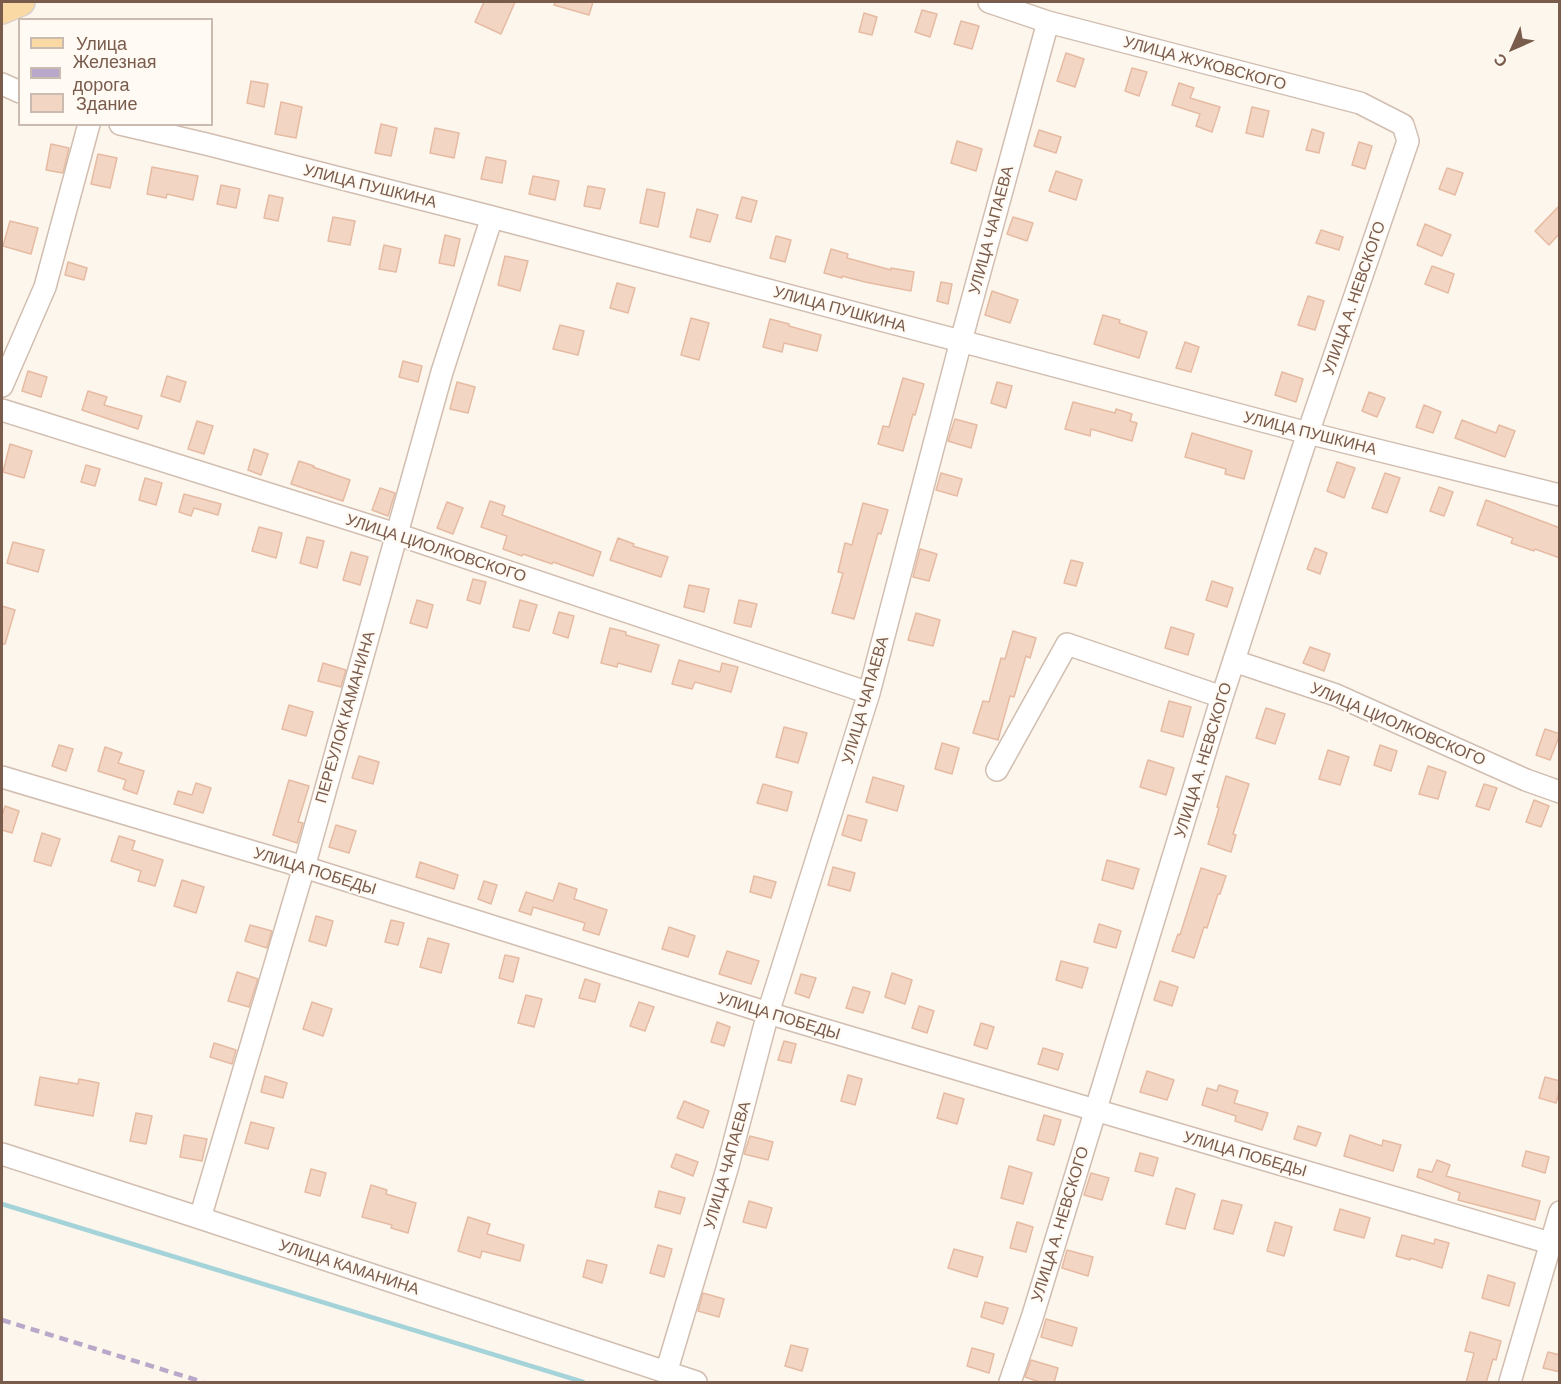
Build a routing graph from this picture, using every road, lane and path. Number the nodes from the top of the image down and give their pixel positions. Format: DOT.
graph roads {
  1 [pos="21,2"];
  2 [pos="988,2"];
  3 [pos="2,10"];
  4 [pos="1048,22"];
  5 [pos="2,84"];
  6 [pos="18,91"];
  7 [pos="88,126"];
  8 [pos="129,126"];
  9 [pos="1408,141"];
  10 [pos="492,217"];
  11 [pos="961,341"];
  12 [pos="2,386"];
  13 [pos="2,410"];
  14 [pos="1308,433"];
  15 [pos="1560,495"];
  16 [pos="396,534"];
  17 [pos="1234,661"];
  18 [pos="869,693"];
  19 [pos="1222,697"];
  20 [pos="997,770"];
  21 [pos="2,777"];
  22 [pos="1560,792"];
  23 [pos="304,867"];
  24 [pos="768,1013"];
  25 [pos="1095,1110"];
  26 [pos="2,1154"];
  27 [pos="1560,1212"];
  28 [pos="200,1218"];
  29 [pos="1555,1245"];
  30 [pos="666,1373"];
  31 [pos="696,1383"];
  32 [pos="1010,1383"];
  33 [pos="1510,1383"];
  1 -- 3 [label="main road"];
  2 -- 4 [label="street, УЛИЦА ЖУКОВСКОГО"];
  4 -- 9 [label="street, УЛИЦА ЖУКОВСКОГО"];
  4 -- 11 [label="street, УЛИЦА ЧАПАЕВА"];
  5 -- 6 [label="street"];
  7 -- 12 [label="street"];
  8 -- 10 [label="street, УЛИЦА ПУШКИНА"];
  9 -- 14 [label="street, УЛИЦА А. НЕВСКОГО"];
  10 -- 11 [label="street, УЛИЦА ПУШКИНА"];
  10 -- 16 [label="street, ПЕРЕУЛОК КАМАНИНА"];
  11 -- 14 [label="street, УЛИЦА ПУШКИНА"];
  11 -- 18 [label="street, УЛИЦА ЧАПАЕВА"];
  13 -- 16 [label="street, УЛИЦА ЦИОЛКОВСКОГО"];
  14 -- 15 [label="street, УЛИЦА ПУШКИНА"];
  14 -- 17 [label="street, УЛИЦА А. НЕВСКОГО"];
  16 -- 18 [label="street, УЛИЦА ЦИОЛКОВСКОГО"];
  16 -- 23 [label="street, ПЕРЕУЛОК КАМАНИНА"];
  17 -- 19 [label="street, УЛИЦА А. НЕВСКОГО"];
  17 -- 22 [label="street, УЛИЦА ЦИОЛКОВСКОГО"];
  18 -- 24 [label="street, УЛИЦА ЧАПАЕВА"];
  19 -- 20 [label="street"];
  19 -- 25 [label="street, УЛИЦА А. НЕВСКОГО"];
  21 -- 23 [label="street, УЛИЦА ПОБЕДЫ"];
  23 -- 24 [label="street, УЛИЦА ПОБЕДЫ"];
  23 -- 28 [label="street, ПЕРЕУЛОК КАМАНИНА"];
  24 -- 25 [label="street, УЛИЦА ПОБЕДЫ"];
  24 -- 30 [label="street, УЛИЦА ЧАПАЕВА"];
  25 -- 29 [label="street, УЛИЦА ПОБЕДЫ"];
  25 -- 32 [label="street, УЛИЦА А. НЕВСКОГО"];
  26 -- 28 [label="street, УЛИЦА КАМАНИНА"];
  27 -- 29 [label="street"];
  28 -- 30 [label="street, УЛИЦА КАМАНИНА"];
  29 -- 33 [label="street"];
  30 -- 31 [label="street, УЛИЦА КАМАНИНА"];
}
